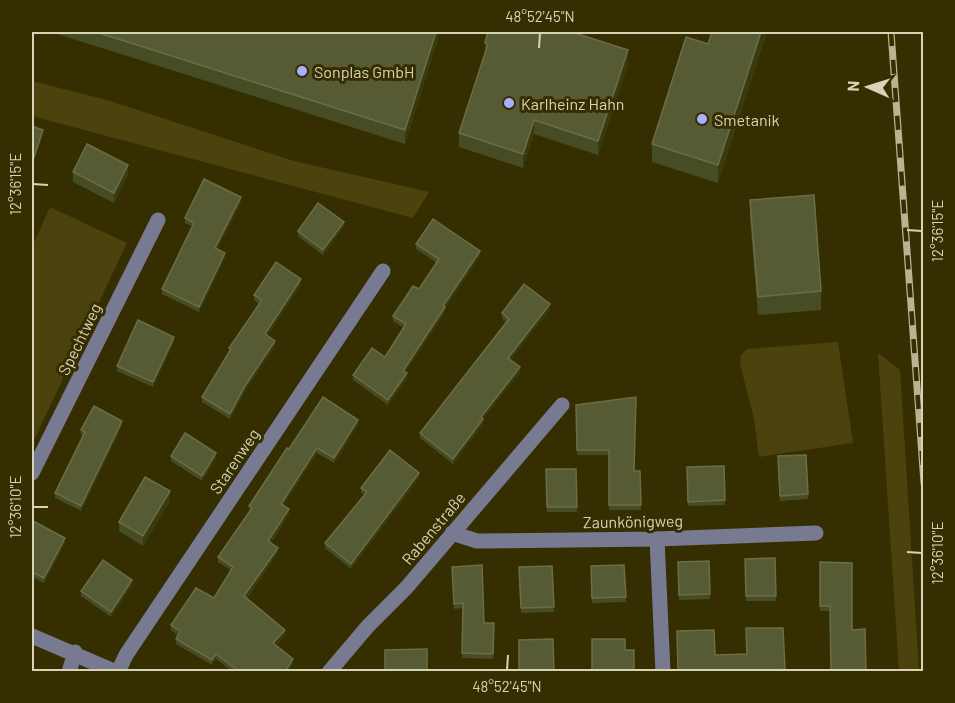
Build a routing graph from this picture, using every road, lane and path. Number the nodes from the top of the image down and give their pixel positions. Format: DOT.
graph roads {
  1 [pos="158,220"];
  2 [pos="383,271"];
  3 [pos="562,405"];
  4 [pos="32,473"];
  5 [pos="452,533"];
  6 [pos="816,533"];
  7 [pos="657,539"];
  8 [pos="32,636"];
  9 [pos="75,652"];
  10 [pos="69,672"];
  11 [pos="117,672"];
  12 [pos="329,672"];
  13 [pos="663,672"];
  1 -- 4 [label="street, Spechtweg"];
  2 -- 11 [label="street, Starenweg"];
  3 -- 5 [label="street, Rabenstraße"];
  5 -- 7 [label="street, Zaunkönigweg"];
  5 -- 12 [label="street, Rabenstraße"];
  6 -- 7 [label="street, Zaunkönigweg"];
  7 -- 13 [label="street"];
  8 -- 9 [label="street"];
  9 -- 10 [label="street"];
  9 -- 11 [label="street"];
}
